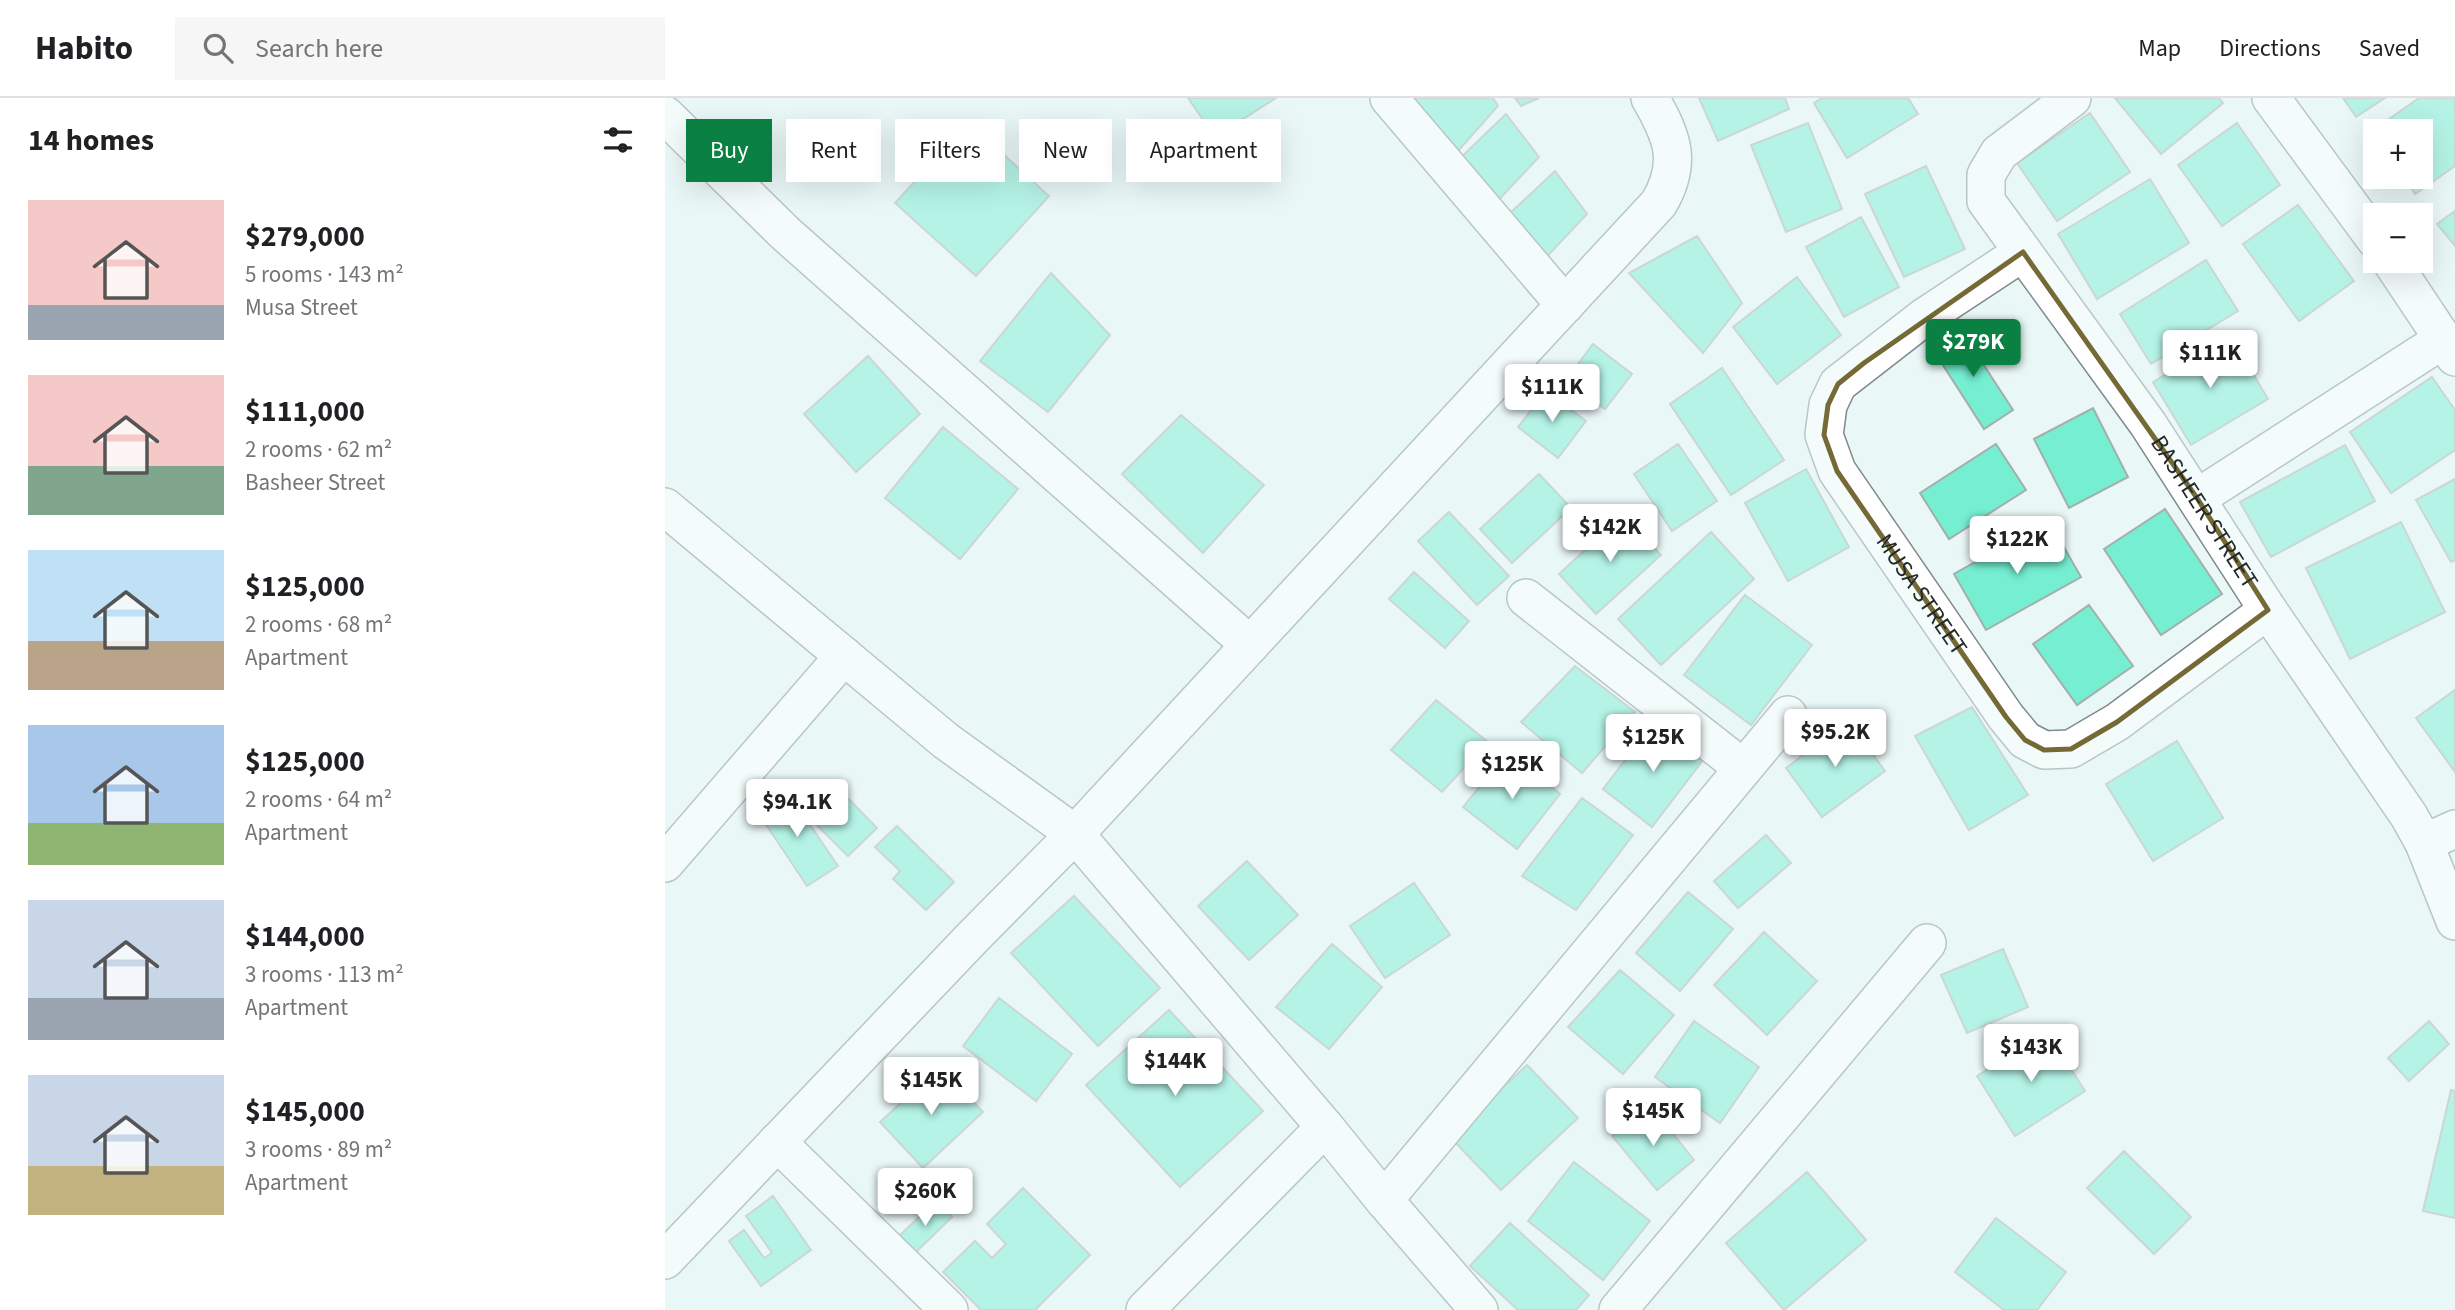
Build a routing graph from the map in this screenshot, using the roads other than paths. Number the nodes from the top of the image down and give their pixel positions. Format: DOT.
graph roads {
  1 [pos="1389,98"];
  2 [pos="1650,98"];
  3 [pos="2072,98"];
  4 [pos="2271,98"];
  5 [pos="665,115"];
  6 [pos="2363,223"];
  7 [pos="2022,252"];
  8 [pos="2399,273"];
  9 [pos="1565,305"];
  10 [pos="2449,348"];
  11 [pos="2197,498"];
  12 [pos="665,507"];
  13 [pos="1526,598"];
  14 [pos="2268,610"];
  15 [pos="1250,645"];
  16 [pos="844,656"];
  17 [pos="1788,715"];
  18 [pos="1743,768"];
  19 [pos="1075,834"];
  20 [pos="2439,836"];
  21 [pos="665,863"];
  22 [pos="2455,921"];
  23 [pos="1927,943"];
  24 [pos="1325,1127"];
  25 [pos="777,1142"];
  26 [pos="1384,1200"];
  27 [pos="665,1260"];
  28 [pos="949,1310"];
  29 [pos="1145,1310"];
  30 [pos="1479,1310"];
  31 [pos="1618,1310"];
  1 -- 9 [label="street"];
  2 -- 9 [label="street"];
  3 -- 7 [label="street, BASHEER STREET"];
  4 -- 6 [label="street"];
  5 -- 15 [label="street"];
  7 -- 11 [label="street, BASHEER STREET"];
  7 -- 14 [label="street, MUSA STREET"];
  8 -- 10 [label="street"];
  9 -- 15 [label="street"];
  10 -- 11 [label="street"];
  11 -- 14 [label="street, BASHEER STREET"];
  12 -- 16 [label="street"];
  13 -- 18 [label="street"];
  14 -- 20 [label="street, BASHEER STREET"];
  15 -- 19 [label="street"];
  16 -- 19 [label="street"];
  16 -- 21 [label="street"];
  17 -- 18 [label="street"];
  18 -- 26 [label="street"];
  19 -- 24 [label="street"];
  19 -- 25 [label="street"];
  20 -- 22 [label="street, BASHEER STREET"];
  23 -- 31 [label="street"];
  24 -- 26 [label="street"];
  24 -- 29 [label="street"];
  25 -- 27 [label="street"];
  25 -- 28 [label="street"];
  26 -- 30 [label="street"];
}
